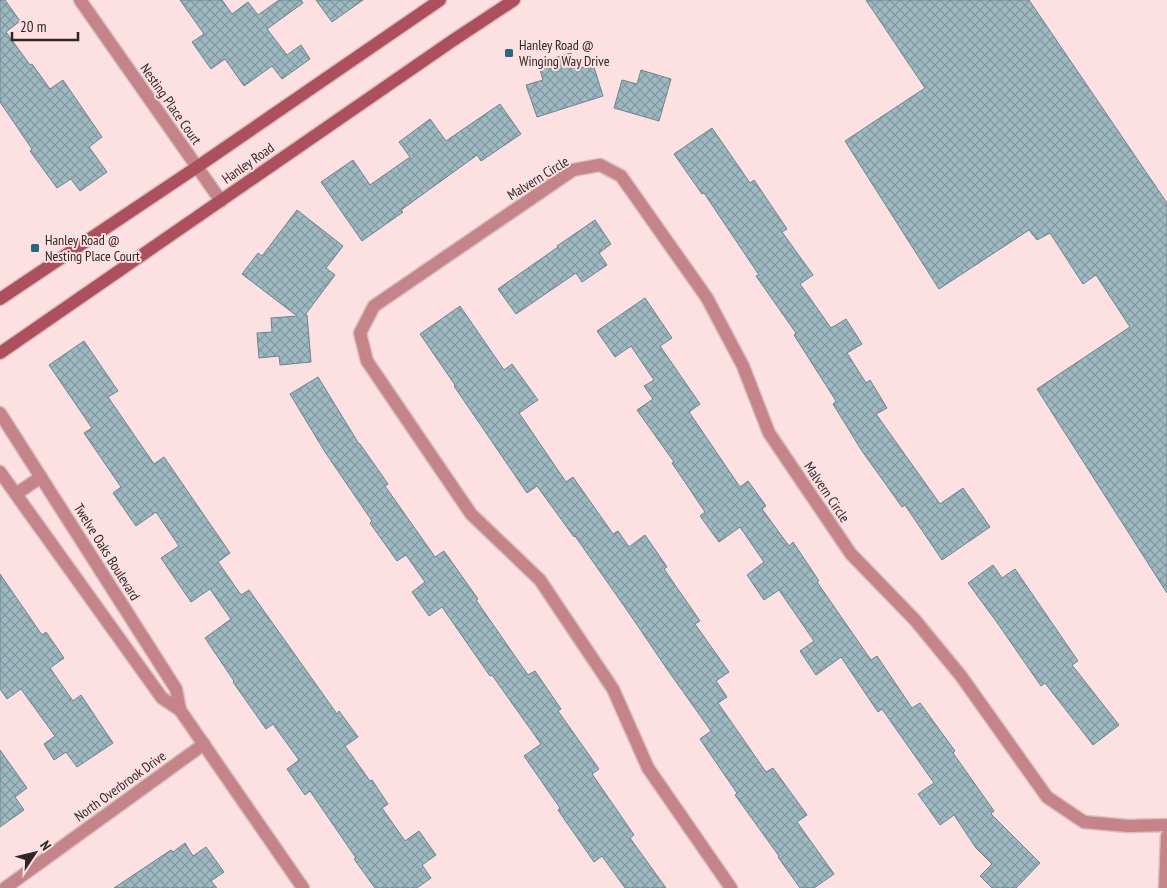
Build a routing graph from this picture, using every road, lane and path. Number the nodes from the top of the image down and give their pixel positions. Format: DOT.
graph roads {
  1 [pos="80,0"];
  2 [pos="514,0"];
  3 [pos="431,2"];
  4 [pos="197,167"];
  5 [pos="221,201"];
  6 [pos="0,299"];
  7 [pos="0,352"];
  8 [pos="0,413"];
  9 [pos="0,472"];
  10 [pos="41,477"];
  11 [pos="16,494"];
  12 [pos="180,710"];
  13 [pos="204,744"];
  14 [pos="1167,825"];
  15 [pos="1167,836"];
  16 [pos="5,888"];
  17 [pos="303,888"];
  18 [pos="731,888"];
  19 [pos="1165,888"];
  1 -- 4 [label="street, Nesting Place Court"];
  2 -- 5 [label="main road, Hanley Road"];
  3 -- 4 [label="main road, Hanley Road"];
  4 -- 5 [label="street, Nesting Place Court"];
  4 -- 6 [label="main road, Hanley Road"];
  5 -- 7 [label="main road, Hanley Road"];
  8 -- 10 [label="street, Twelve Oaks Boulevard"];
  9 -- 11 [label="street, Twelve Oaks Boulevard"];
  10 -- 11 [label="street"];
  10 -- 12 [label="street, Twelve Oaks Boulevard"];
  11 -- 12 [label="street, Twelve Oaks Boulevard"];
  12 -- 13 [label="street, Twelve Oaks Boulevard"];
  13 -- 16 [label="street, North Overbrook Drive"];
  13 -- 17 [label="street, Twelve Oaks Boulevard"];
  14 -- 18 [label="street, Malvern Circle"];
  15 -- 19 [label="street"];
}
